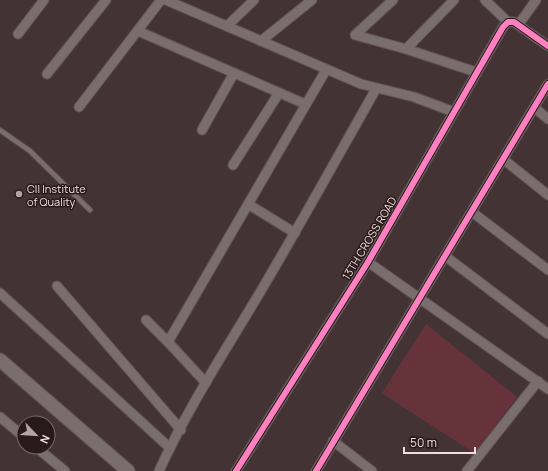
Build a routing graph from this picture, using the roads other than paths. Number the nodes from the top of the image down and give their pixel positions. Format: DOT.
graph roads {
  1 [pos="44,0"];
  2 [pos="106,0"];
  3 [pos="161,0"];
  4 [pos="166,0"];
  5 [pos="189,0"];
  6 [pos="254,0"];
  7 [pos="312,0"];
  8 [pos="393,0"];
  9 [pos="454,0"];
  10 [pos="485,0"];
  11 [pos="536,0"];
  12 [pos="182,7"];
  13 [pos="508,22"];
  14 [pos="519,24"];
  15 [pos="227,26"];
  16 [pos="138,31"];
  17 [pos="18,34"];
  18 [pos="261,42"];
  19 [pos="548,46"];
  20 [pos="406,49"];
  21 [pos="326,70"];
  22 [pos="476,72"];
  23 [pos="234,73"];
  24 [pos="47,74"];
  25 [pos="548,84"];
  26 [pos="376,89"];
  27 [pos="279,93"];
  28 [pos="305,104"];
  29 [pos="79,107"];
  30 [pos="535,108"];
  31 [pos="454,112"];
  32 [pos="548,119"];
  33 [pos="0,130"];
  34 [pos="202,130"];
  35 [pos="504,159"];
  36 [pos="232,165"];
  37 [pos="548,195"];
  38 [pos="248,204"];
  39 [pos="90,210"];
  40 [pos="472,212"];
  41 [pos="296,233"];
  42 [pos="445,256"];
  43 [pos="368,262"];
  44 [pos="548,270"];
  45 [pos="57,286"];
  46 [pos="0,293"];
  47 [pos="419,300"];
  48 [pos="146,320"];
  49 [pos="548,334"];
  50 [pos="168,342"];
  51 [pos="0,360"];
  52 [pos="538,381"];
  53 [pos="206,382"];
  54 [pos="548,389"];
  55 [pos="0,417"];
  56 [pos="16,430"];
  57 [pos="181,430"];
  58 [pos="334,442"];
  59 [pos="170,448"];
  60 [pos="46,455"];
  61 [pos="65,471"];
  62 [pos="128,471"];
  63 [pos="159,471"];
  64 [pos="236,471"];
  65 [pos="316,471"];
  66 [pos="372,471"];
  67 [pos="467,471"];
  1 -- 17 [label="street"];
  2 -- 24 [label="street"];
  3 -- 16 [label="street"];
  4 -- 12 [label="street"];
  5 -- 12 [label="street"];
  6 -- 15 [label="street"];
  7 -- 18 [label="street"];
  8 -- 20 [label="street"];
  9 -- 20 [label="street"];
  10 -- 13 [label="street"];
  11 -- 14 [label="street"];
  12 -- 15 [label="street"];
  13 -- 14 [label="street"];
  13 -- 22 [label="street, 13TH CROSS ROAD"];
  14 -- 19 [label="street"];
  15 -- 18 [label="street"];
  16 -- 23 [label="street"];
  16 -- 29 [label="street"];
  18 -- 21 [label="street"];
  20 -- 22 [label="street"];
  21 -- 26 [label="street"];
  21 -- 28 [label="street"];
  22 -- 31 [label="street, 13TH CROSS ROAD"];
  23 -- 27 [label="street"];
  23 -- 34 [label="street"];
  25 -- 30 [label="street"];
  26 -- 31 [label="street"];
  26 -- 41 [label="street"];
  27 -- 28 [label="street"];
  27 -- 36 [label="street"];
  28 -- 38 [label="street"];
  30 -- 32 [label="street"];
  30 -- 35 [label="street"];
  31 -- 43 [label="street, 13TH CROSS ROAD"];
  33 -- 39 [label="lane"];
  35 -- 37 [label="street"];
  35 -- 40 [label="street"];
  38 -- 41 [label="street"];
  38 -- 50 [label="street"];
  40 -- 42 [label="street"];
  40 -- 44 [label="street"];
  41 -- 53 [label="street"];
  42 -- 47 [label="street"];
  42 -- 49 [label="street"];
  43 -- 47 [label="street"];
  43 -- 64 [label="street, 13TH CROSS ROAD"];
  45 -- 57 [label="street"];
  46 -- 59 [label="street"];
  47 -- 52 [label="street"];
  47 -- 58 [label="street"];
  48 -- 50 [label="street"];
  50 -- 53 [label="street"];
  51 -- 62 [label="street"];
  52 -- 54 [label="street"];
  52 -- 67 [label="street"];
  53 -- 57 [label="street"];
  55 -- 56 [label="street"];
  57 -- 59 [label="street"];
  58 -- 65 [label="street"];
  58 -- 66 [label="street"];
  59 -- 63 [label="street"];
  60 -- 61 [label="street"];
}
